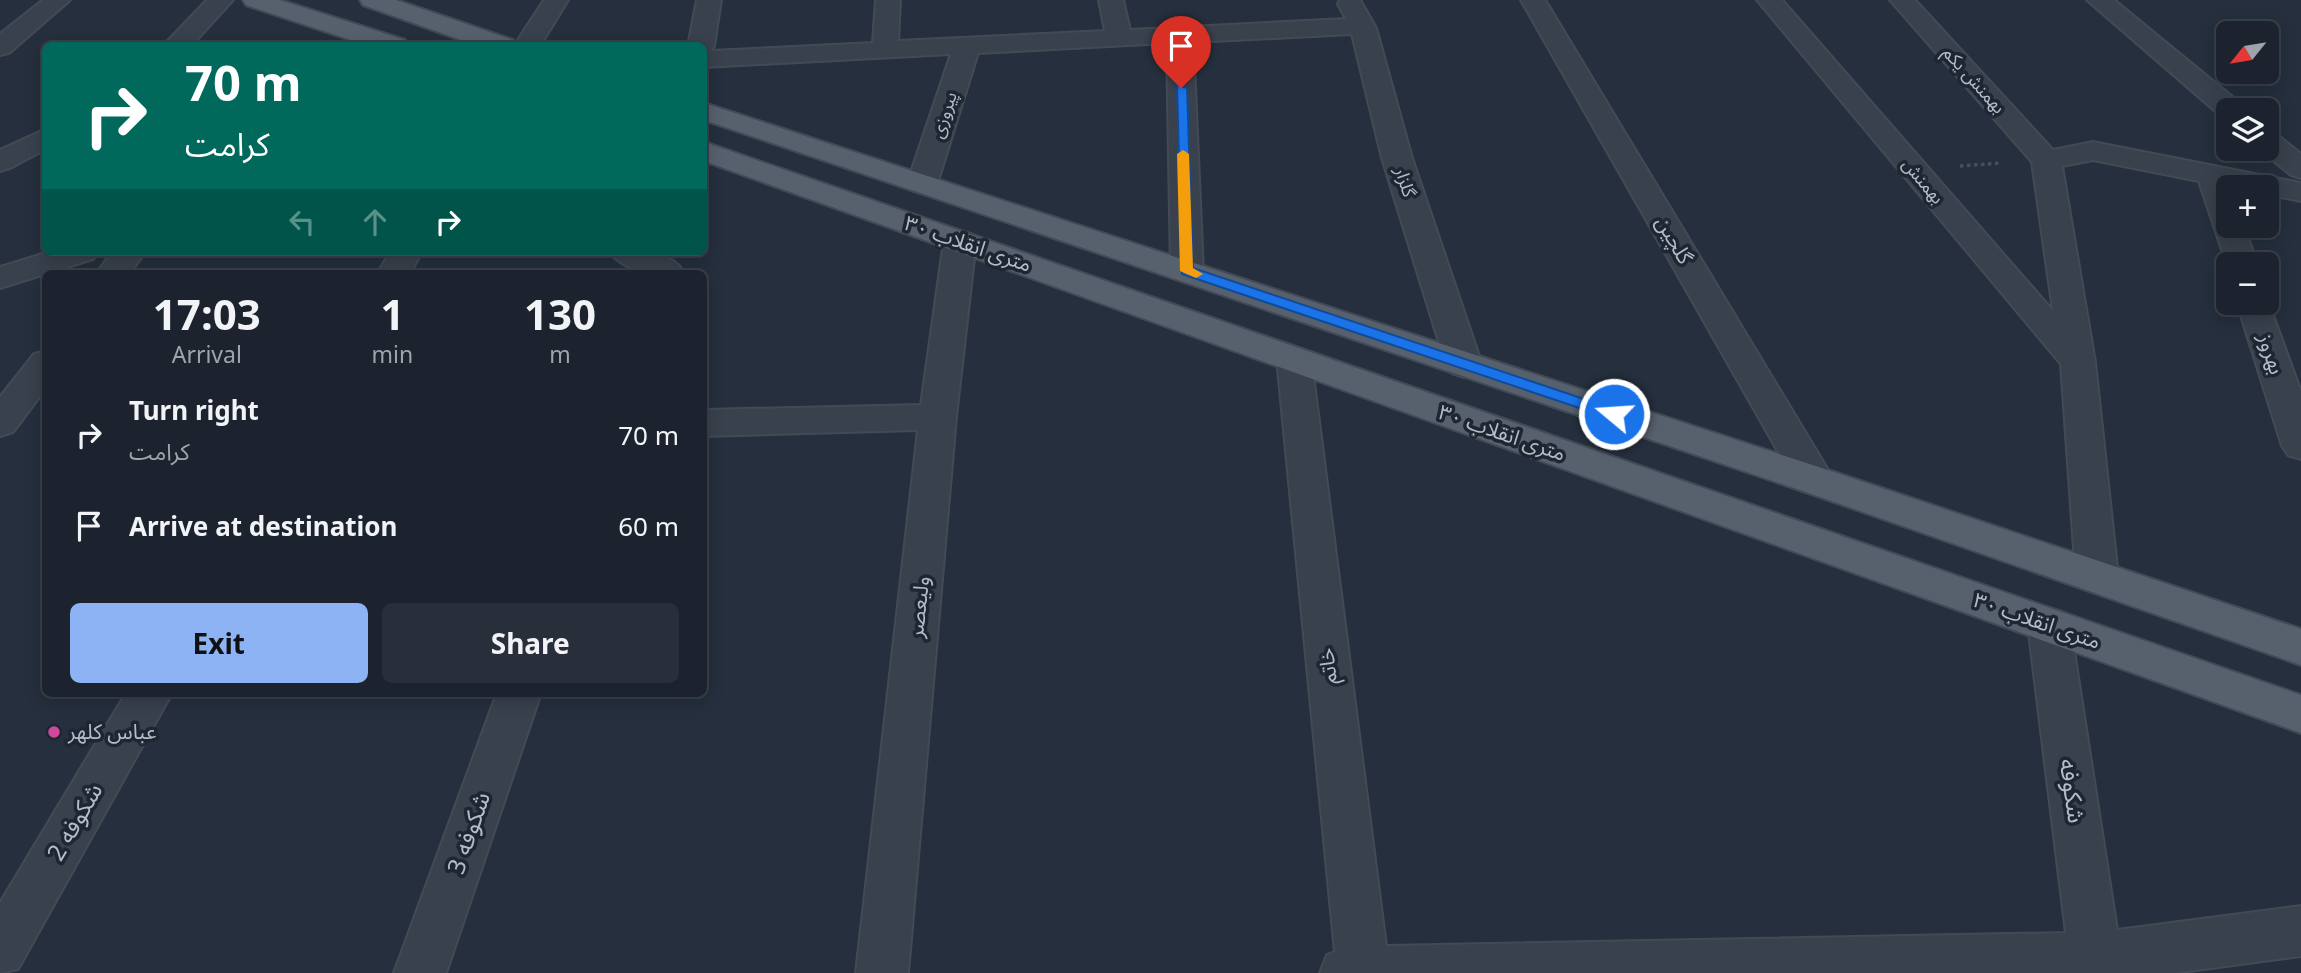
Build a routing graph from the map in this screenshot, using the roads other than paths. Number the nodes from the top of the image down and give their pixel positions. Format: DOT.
graph roads {
  1 [pos="58,0"];
  2 [pos="221,0"];
  3 [pos="255,0"];
  4 [pos="372,0"];
  5 [pos="556,0"];
  6 [pos="709,0"];
  7 [pos="888,0"];
  8 [pos="1111,0"];
  9 [pos="1347,0"];
  10 [pos="1533,0"];
  11 [pos="1769,0"];
  12 [pos="1902,0"];
  13 [pos="2099,0"];
  14 [pos="1362,26"];
  15 [pos="1180,35"];
  16 [pos="1119,38"];
  17 [pos="180,42"];
  18 [pos="384,42"];
  19 [pos="493,42"];
  20 [pos="530,42"];
  21 [pos="702,42"];
  22 [pos="967,46"];
  23 [pos="0,47"];
  24 [pos="886,50"];
  25 [pos="707,59"];
  26 [pos="2217,98"];
  27 [pos="707,112"];
  28 [pos="42,139"];
  29 [pos="2279,151"];
  30 [pos="707,152"];
  31 [pos="2046,160"];
  32 [pos="0,162"];
  33 [pos="2301,169"];
  34 [pos="2212,175"];
  35 [pos="922,184"];
  36 [pos="2216,188"];
  37 [pos="2301,192"];
  38 [pos="960,241"];
  39 [pos="69,256"];
  40 [pos="126,256"];
  41 [pos="634,256"];
  42 [pos="115,270"];
  43 [pos="663,270"];
  44 [pos="1187,271"];
  45 [pos="0,278"];
  46 [pos="2258,315"];
  47 [pos="1294,359"];
  48 [pos="2078,362"];
  49 [pos="1464,365"];
  50 [pos="42,367"];
  51 [pos="938,417"];
  52 [pos="0,423"];
  53 [pos="707,423"];
  54 [pos="2301,446"];
  55 [pos="1814,480"];
  56 [pos="2097,577"];
  57 [pos="2049,625"];
  58 [pos="2301,647"];
  59 [pos="148,697"];
  60 [pos="518,697"];
  61 [pos="2301,714"];
  62 [pos="2301,931"];
  63 [pos="0,951"];
  64 [pos="2095,958"];
  65 [pos="1938,966"];
  66 [pos="1363,972"];
  67 [pos="420,973"];
  68 [pos="882,973"];
  69 [pos="1346,973"];
  1 -- 23 [label="street"];
  2 -- 17 [label="street"];
  3 -- 18 [label="main road"];
  4 -- 19 [label="main road"];
  5 -- 20 [label="street"];
  6 -- 21 [label="street"];
  7 -- 24 [label="street"];
  8 -- 16 [label="street"];
  9 -- 14 [label="street, گلزار"];
  10 -- 55 [label="street, گلچین"];
  11 -- 48 [label="street, بهمنش"];
  12 -- 31 [label="street, بهمنش یکم"];
  13 -- 26 [label="street"];
  14 -- 15 [label="street"];
  14 -- 49 [label="street, گلزار"];
  15 -- 16 [label="street"];
  15 -- 44 [label="street"];
  16 -- 22 [label="street"];
  22 -- 24 [label="street"];
  22 -- 35 [label="street, پیروزی"];
  24 -- 25 [label="street"];
  27 -- 35 [label="main road, ۳۰ متری انقلاب"];
  28 -- 32 [label="street"];
  29 -- 33 [label="street"];
  30 -- 38 [label="main road, ۳۰ متری انقلاب"];
  31 -- 34 [label="street"];
  31 -- 48 [label="street"];
  34 -- 36 [label="street"];
  34 -- 37 [label="street"];
  35 -- 44 [label="main road, ۳۰ متری انقلاب"];
  38 -- 47 [label="main road, ۳۰ متری انقلاب"];
  38 -- 51 [label="street, ولیعصر"];
  39 -- 45 [label="street"];
  40 -- 42 [label="street"];
  41 -- 43 [label="street"];
  44 -- 49 [label="main road, ۳۰ متری انقلاب"];
  46 -- 54 [label="street, بهروز"];
  47 -- 57 [label="main road, ۳۰ متری انقلاب"];
  47 -- 66 [label="street, خاتم"];
  48 -- 56 [label="street"];
  49 -- 55 [label="main road, ۳۰ متری انقلاب"];
  50 -- 52 [label="street"];
  51 -- 53 [label="street"];
  51 -- 68 [label="street, ولیعصر"];
  55 -- 56 [label="main road, ۳۰ متری انقلاب"];
  56 -- 58 [label="main road, ۳۰ متری انقلاب"];
  57 -- 61 [label="main road, ۳۰ متری انقلاب"];
  57 -- 64 [label="street, شکوفه"];
  59 -- 63 [label="street, شکوفه 2"];
  60 -- 67 [label="street, شکوفه 3"];
  62 -- 64 [label="street"];
  64 -- 65 [label="street"];
  65 -- 66 [label="street"];
  66 -- 69 [label="street"];
}
